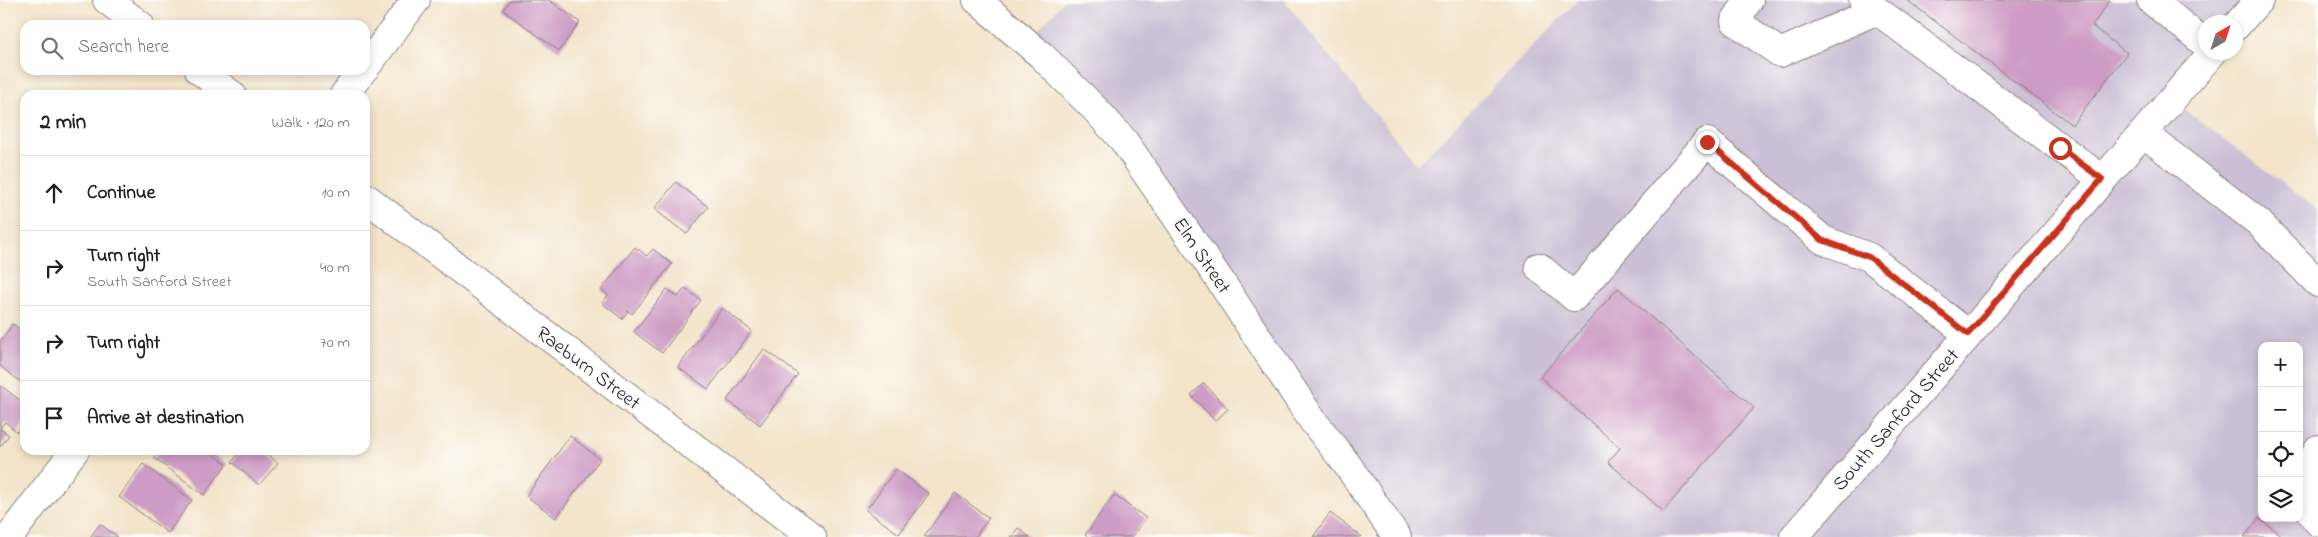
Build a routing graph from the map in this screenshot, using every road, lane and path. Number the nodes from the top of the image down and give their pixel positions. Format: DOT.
graph roads {
  1 [pos="107,0"];
  2 [pos="416,0"];
  3 [pos="977,0"];
  4 [pos="1749,0"];
  5 [pos="2152,0"];
  6 [pos="2258,0"];
  7 [pos="1869,5"];
  8 [pos="2243,18"];
  9 [pos="133,20"];
  10 [pos="2198,37"];
  11 [pos="2206,60"];
  12 [pos="370,61"];
  13 [pos="206,75"];
  14 [pos="359,75"];
  15 [pos="225,90"];
  16 [pos="348,90"];
  17 [pos="2143,133"];
  18 [pos="2102,179"];
  19 [pos="370,200"];
  20 [pos="1539,267"];
  21 [pos="2318,283"];
  22 [pos="1968,334"];
  23 [pos="2318,449"];
  24 [pos="71,455"];
  25 [pos="2318,522"];
  26 [pos="8,537"];
  27 [pos="812,537"];
  28 [pos="1397,537"];
  29 [pos="1794,537"];
  1 -- 9 [label="street"];
  2 -- 12 [label="street"];
  3 -- 28 [label="street, Elm Street"];
  4 -- 7 [label="street"];
  5 -- 10 [label="street"];
  6 -- 8 [label="street"];
  7 -- 18 [label="street"];
  11 -- 17 [label="street, South Sanford Street"];
  13 -- 15 [label="street"];
  14 -- 16 [label="street"];
  17 -- 18 [label="street, South Sanford Street"];
  17 -- 21 [label="street"];
  18 -- 22 [label="street, South Sanford Street"];
  19 -- 27 [label="street, Raeburn Street"];
  20 -- 22 [label="street"];
  22 -- 29 [label="street, South Sanford Street"];
  23 -- 25 [label="street"];
  24 -- 26 [label="street"];
}
